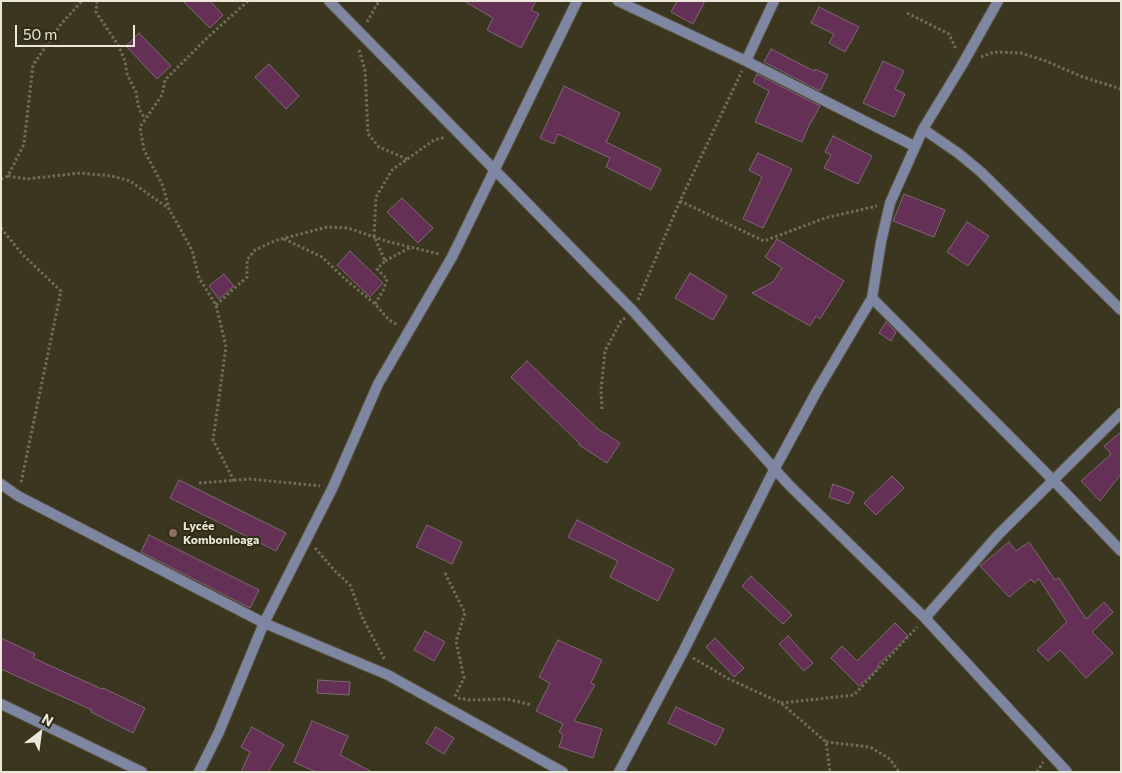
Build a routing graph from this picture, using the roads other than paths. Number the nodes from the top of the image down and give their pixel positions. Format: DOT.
graph roads {
  1 [pos="329,1"];
  2 [pos="577,1"];
  3 [pos="618,1"];
  4 [pos="774,1"];
  5 [pos="998,1"];
  6 [pos="746,61"];
  7 [pos="923,129"];
  8 [pos="914,146"];
  9 [pos="496,170"];
  10 [pos="872,298"];
  11 [pos="1121,310"];
  12 [pos="1121,412"];
  13 [pos="775,468"];
  14 [pos="1053,480"];
  15 [pos="1,484"];
  16 [pos="1121,552"];
  17 [pos="925,618"];
  18 [pos="264,623"];
  19 [pos="1,704"];
  20 [pos="135,770"];
  21 [pos="199,772"];
  22 [pos="562,772"];
  23 [pos="620,772"];
  24 [pos="1067,772"];
  1 -- 9 [label="street"];
  2 -- 9 [label="street"];
  3 -- 6 [label="street"];
  4 -- 6 [label="street"];
  5 -- 7 [label="street"];
  6 -- 8 [label="street"];
  7 -- 8 [label="street"];
  7 -- 11 [label="street"];
  8 -- 10 [label="street"];
  9 -- 13 [label="street"];
  9 -- 18 [label="street"];
  10 -- 13 [label="street"];
  10 -- 14 [label="street"];
  12 -- 14 [label="street"];
  13 -- 17 [label="street"];
  13 -- 23 [label="street"];
  14 -- 16 [label="street"];
  14 -- 17 [label="street"];
  15 -- 18 [label="street"];
  17 -- 24 [label="street"];
  18 -- 21 [label="street"];
  18 -- 22 [label="street"];
  19 -- 20 [label="street"];
}
